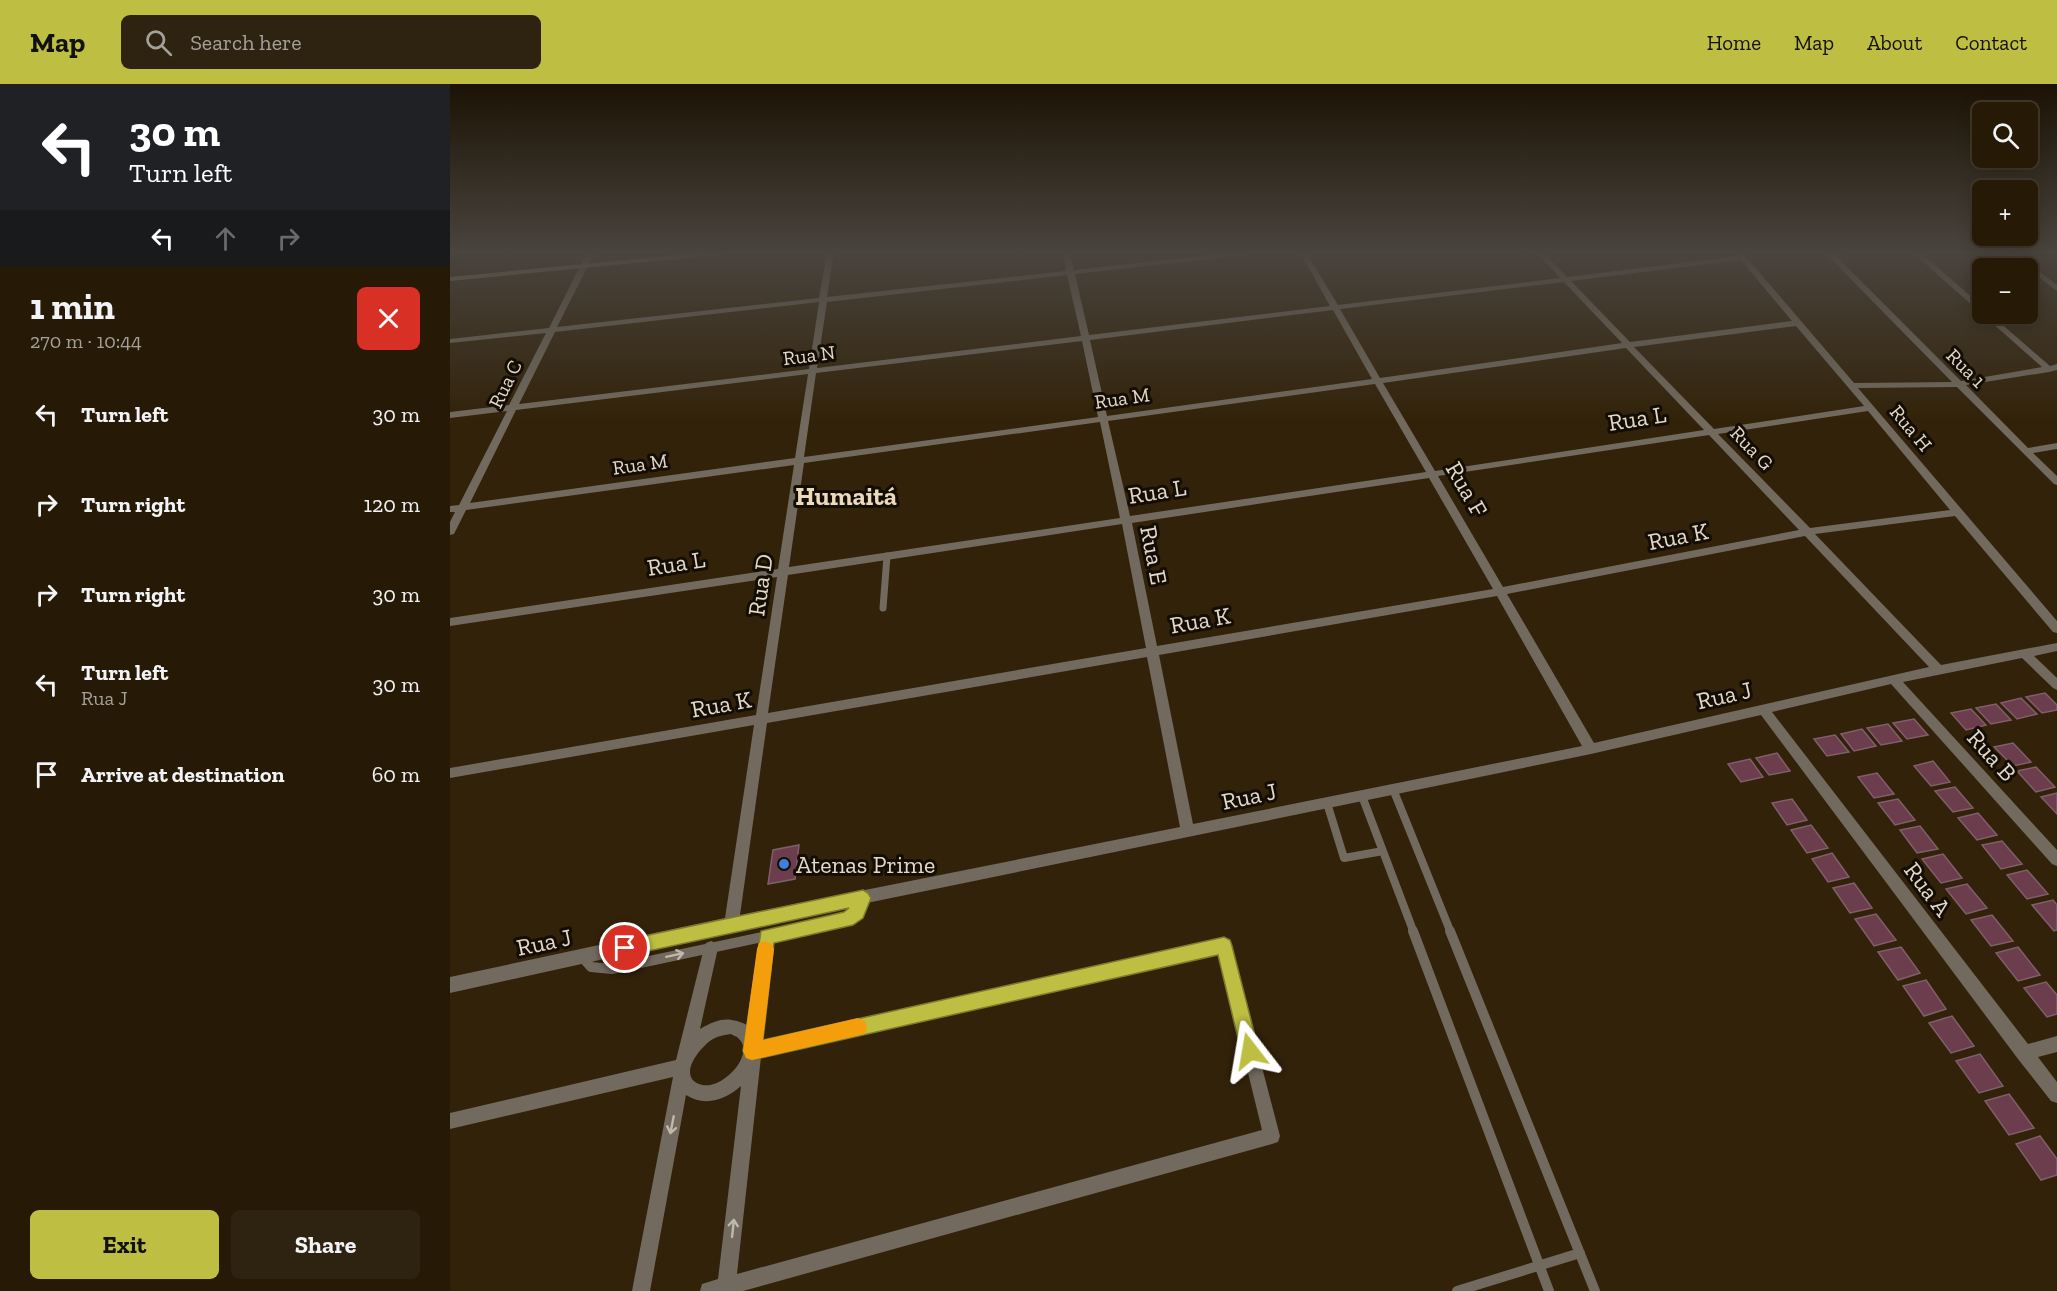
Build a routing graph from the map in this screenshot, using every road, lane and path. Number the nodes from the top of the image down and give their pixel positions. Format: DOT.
graph roads {
  1 [pos="562,308"];
  2 [pos="742,308"];
  3 [pos="822,308"];
  4 [pos="1079,308"];
  5 [pos="1333,308"];
  6 [pos="1336,308"];
  7 [pos="1592,308"];
  8 [pos="1785,308"];
  9 [pos="1883,308"];
  10 [pos="1798,323"];
  11 [pos="2000,324"];
  12 [pos="551,330"];
  13 [pos="1086,338"];
  14 [pos="450,341"];
  15 [pos="1628,345"];
  16 [pos="2053,368"];
  17 [pos="812,371"];
  18 [pos="1379,381"];
  19 [pos="1958,384"];
  20 [pos="1852,386"];
  21 [pos="514,407"];
  22 [pos="1871,408"];
  23 [pos="450,415"];
  24 [pos="1104,419"];
  25 [pos="1711,431"];
  26 [pos="2057,446"];
  27 [pos="2026,451"];
  28 [pos="800,459"];
  29 [pos="1433,473"];
  30 [pos="2057,482"];
  31 [pos="463,507"];
  32 [pos="450,509"];
  33 [pos="1958,512"];
  34 [pos="1126,520"];
  35 [pos="450,532"];
  36 [pos="1808,532"];
  37 [pos="887,556"];
  38 [pos="783,572"];
  39 [pos="1502,591"];
  40 [pos="883,608"];
  41 [pos="450,622"];
  42 [pos="2057,629"];
  43 [pos="2057,647"];
  44 [pos="1151,650"];
  45 [pos="2024,653"];
  46 [pos="1939,670"];
  47 [pos="1893,679"];
  48 [pos="2057,685"];
  49 [pos="1764,710"];
  50 [pos="761,718"];
  51 [pos="1592,748"];
  52 [pos="450,773"];
  53 [pos="1393,789"];
  54 [pos="1362,796"];
  55 [pos="1327,803"];
  56 [pos="1188,831"];
  57 [pos="1383,851"];
  58 [pos="2057,860"];
  59 [pos="863,898"];
  60 [pos="731,924"];
  61 [pos="767,936"];
  62 [pos="711,948"];
  63 [pos="582,957"];
  64 [pos="450,985"];
  65 [pos="2057,1044"];
  66 [pos="752,1051"];
  67 [pos="2024,1053"];
  68 [pos="683,1067"];
  69 [pos="2057,1095"];
  70 [pos="450,1121"];
  71 [pos="1580,1253"];
  72 [pos="1540,1266"];
  73 [pos="726,1287"];
  74 [pos="641,1291"];
  75 [pos="709,1291"];
  76 [pos="1457,1291"];
  77 [pos="1549,1291"];
  78 [pos="1595,1291"];
  1 -- 12 [label="street, Rua C"];
  2 -- 12 [label="street"];
  3 -- 17 [label="street, Rua D"];
  4 -- 13 [label="street, Rua E"];
  5 -- 13 [label="street, Rua N"];
  6 -- 18 [label="street, Rua F"];
  7 -- 15 [label="street, Rua G"];
  8 -- 10 [label="street, Rua H"];
  9 -- 19 [label="street, Rua 1"];
  10 -- 15 [label="street, Rua M"];
  10 -- 20 [label="street, Rua H"];
  11 -- 16 [label="street"];
  12 -- 14 [label="street"];
  12 -- 21 [label="street, Rua C"];
  13 -- 17 [label="street, Rua N"];
  13 -- 24 [label="street, Rua E"];
  15 -- 18 [label="street, Rua M"];
  15 -- 25 [label="street, Rua G"];
  16 -- 19 [label="street"];
  17 -- 21 [label="street, Rua N"];
  17 -- 28 [label="street, Rua D"];
  18 -- 24 [label="street, Rua M"];
  18 -- 29 [label="street, Rua F"];
  19 -- 20 [label="street"];
  19 -- 27 [label="street, Rua 1"];
  20 -- 22 [label="street, Rua H"];
  21 -- 23 [label="street, Rua N"];
  21 -- 31 [label="street, Rua C"];
  22 -- 25 [label="street, Rua L"];
  22 -- 33 [label="street, Rua H"];
  24 -- 28 [label="street, Rua M"];
  24 -- 34 [label="street, Rua E"];
  25 -- 29 [label="street, Rua L"];
  25 -- 36 [label="street, Rua G"];
  26 -- 27 [label="street"];
  27 -- 30 [label="street, Rua 1"];
  28 -- 31 [label="street, Rua M"];
  28 -- 38 [label="street, Rua D"];
  29 -- 34 [label="street, Rua L"];
  29 -- 39 [label="street, Rua F"];
  31 -- 32 [label="street, Rua M"];
  31 -- 35 [label="street, Rua C"];
  33 -- 36 [label="street, Rua K"];
  33 -- 42 [label="street, Rua H"];
  34 -- 37 [label="street, Rua L"];
  34 -- 44 [label="street, Rua E"];
  36 -- 39 [label="street, Rua K"];
  36 -- 46 [label="street, Rua G"];
  37 -- 38 [label="street, Rua L"];
  37 -- 40 [label="lane"];
  38 -- 41 [label="street, Rua L"];
  38 -- 50 [label="street, Rua D"];
  39 -- 44 [label="street, Rua K"];
  39 -- 51 [label="street, Rua F"];
  43 -- 45 [label="street, Rua J"];
  44 -- 50 [label="street, Rua K"];
  44 -- 56 [label="street, Rua E"];
  45 -- 46 [label="street, Rua J"];
  45 -- 48 [label="street"];
  46 -- 47 [label="street, Rua J"];
  47 -- 49 [label="street, Rua J"];
  47 -- 58 [label="street, Rua B"];
  49 -- 51 [label="street, Rua J"];
  49 -- 67 [label="street, Rua A"];
  50 -- 52 [label="street, Rua K"];
  50 -- 60 [label="street, Rua D"];
  51 -- 53 [label="street, Rua J"];
  53 -- 54 [label="street, Rua J"];
  53 -- 71 [label="lane"];
  54 -- 55 [label="street, Rua J"];
  54 -- 57 [label="lane"];
  55 -- 56 [label="street, Rua J"];
  55 -- 57 [label="lane"];
  56 -- 59 [label="street, Rua J"];
  57 -- 72 [label="lane"];
  59 -- 60 [label="street, Rua J"];
  59 -- 61 [label="lane"];
  60 -- 63 [label="street, Rua J"];
  61 -- 62 [label="lane"];
  61 -- 66 [label="street"];
  63 -- 62 [label="lane, one-way"];
  62 -- 68 [label="street"];
  63 -- 64 [label="street, Rua J"];
  65 -- 67 [label="street"];
  66 -- 68 [label="street"];
  66 -- 68 [label="street"];
  73 -- 66 [label="street, one-way"];
  66 -- 73 [label="street"];
  67 -- 69 [label="street, Rua A"];
  68 -- 70 [label="street"];
  68 -- 74 [label="street, one-way"];
  71 -- 72 [label="lane"];
  71 -- 78 [label="lane"];
  72 -- 76 [label="lane"];
  72 -- 77 [label="lane"];
  73 -- 75 [label="street"];
}
